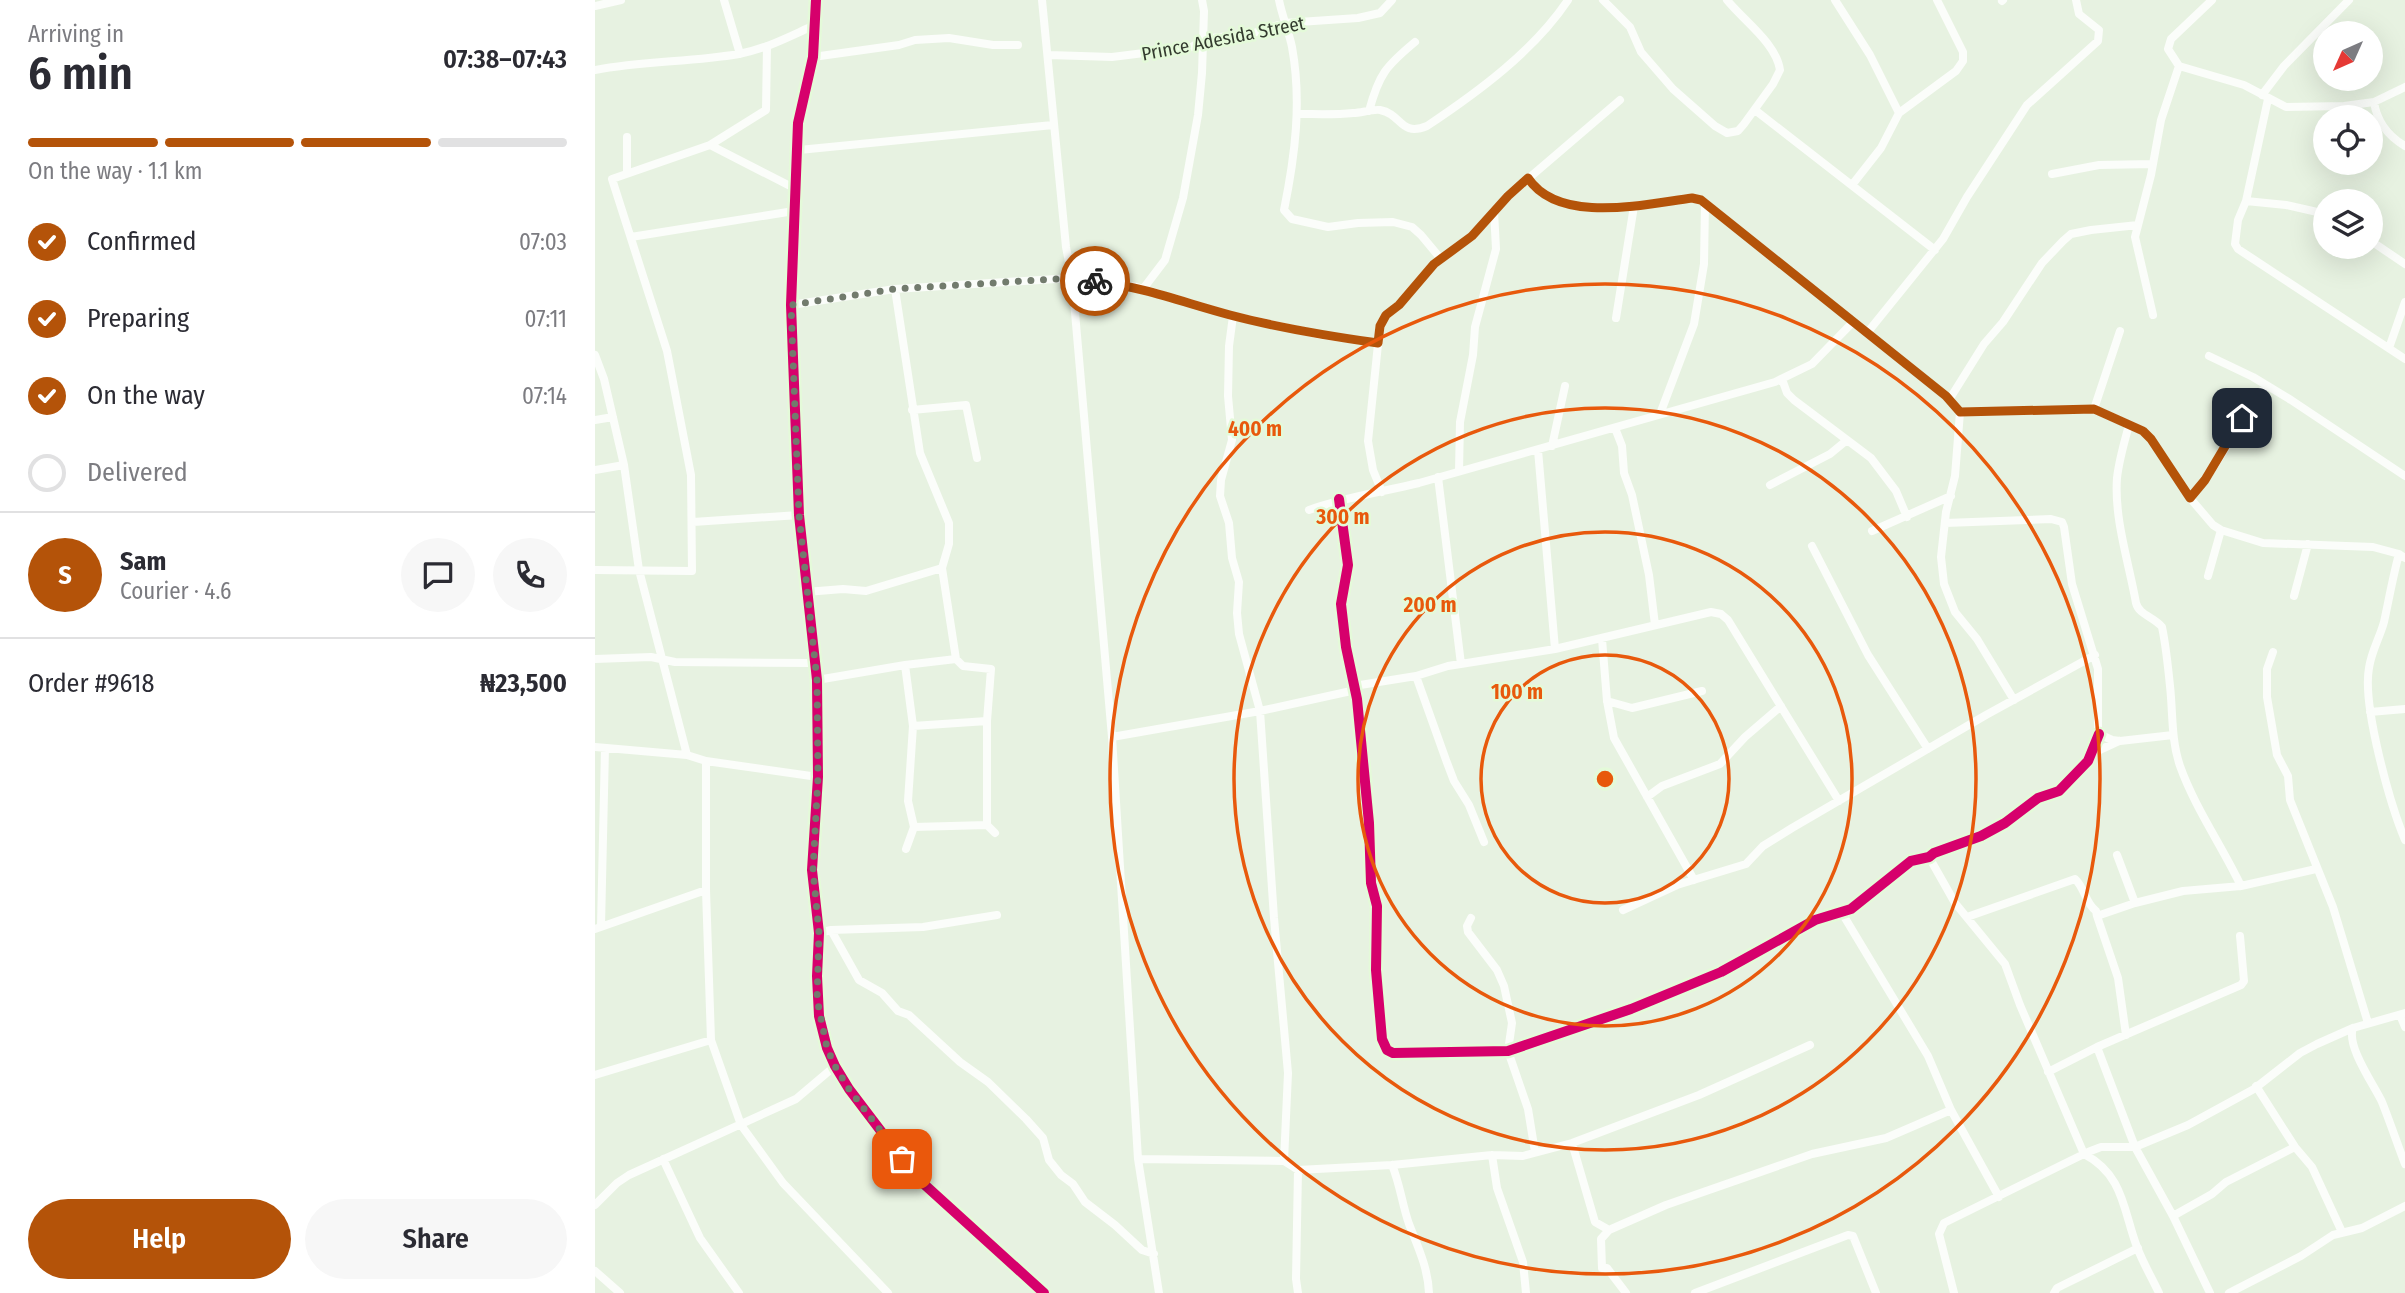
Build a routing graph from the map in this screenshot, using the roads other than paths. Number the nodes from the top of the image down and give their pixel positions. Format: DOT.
graph roads {
  1 [pos="621,0"];
  2 [pos="724,0"];
  3 [pos="816,0"];
  4 [pos="1042,0"];
  5 [pos="1202,0"];
  6 [pos="1279,0"];
  7 [pos="1392,0"];
  8 [pos="1568,0"];
  9 [pos="1603,0"];
  10 [pos="1727,0"];
  11 [pos="1835,0"];
  12 [pos="1937,0"];
  13 [pos="2076,0"];
  14 [pos="2212,0"];
  15 [pos="2349,0"];
  16 [pos="595,6"];
  17 [pos="1284,23"];
  18 [pos="814,25"];
  19 [pos="1203,39"];
  20 [pos="1415,42"];
  21 [pos="1018,45"];
  22 [pos="767,46"];
  23 [pos="740,54"];
  24 [pos="1049,55"];
  25 [pos="813,57"];
  26 [pos="2179,66"];
  27 [pos="595,70"];
  28 [pos="2405,87"];
  29 [pos="2265,97"];
  30 [pos="1620,100"];
  31 [pos="2374,102"];
  32 [pos="1755,110"];
  33 [pos="1369,111"];
  34 [pos="1899,113"];
  35 [pos="1298,114"];
  36 [pos="1053,125"];
  37 [pos="627,137"];
  38 [pos="710,145"];
  39 [pos="2405,146"];
  40 [pos="799,150"];
  41 [pos="2153,164"];
  42 [pos="627,172"];
  43 [pos="2052,174"];
  44 [pos="1528,178"];
  45 [pos="1851,185"];
  46 [pos="794,188"];
  47 [pos="2246,201"];
  48 [pos="1705,203"];
  49 [pos="1634,206"];
  50 [pos="794,211"];
  51 [pos="1494,211"];
  52 [pos="2313,211"];
  53 [pos="2138,225"];
  54 [pos="631,237"];
  55 [pos="2383,249"];
  56 [pos="1935,250"];
  57 [pos="1441,259"];
  58 [pos="2405,264"];
  59 [pos="1072,278"];
  60 [pos="895,289"];
  61 [pos="1143,289"];
  62 [pos="2405,302"];
  63 [pos="791,305"];
  64 [pos="2153,315"];
  65 [pos="1233,316"];
  66 [pos="1616,318"];
  67 [pos="1853,322"];
  68 [pos="2120,331"];
  69 [pos="1867,332"];
  70 [pos="1378,343"];
  71 [pos="2389,348"];
  72 [pos="595,355"];
  73 [pos="2209,356"];
  74 [pos="2405,359"];
  75 [pos="1782,379"];
  76 [pos="599,380"];
  77 [pos="2266,385"];
  78 [pos="1566,386"];
  79 [pos="1949,400"];
  80 [pos="2094,409"];
  81 [pos="912,410"];
  82 [pos="1960,412"];
  83 [pos="1660,414"];
  84 [pos="613,417"];
  85 [pos="595,420"];
  86 [pos="2129,425"];
  87 [pos="1615,428"];
  88 [pos="1847,440"];
  89 [pos="1552,446"];
  90 [pos="1538,450"];
  91 [pos="977,458"];
  92 [pos="624,465"];
  93 [pos="595,470"];
  94 [pos="1459,471"];
  95 [pos="2405,476"];
  96 [pos="1438,477"];
  97 [pos="1770,485"];
  98 [pos="1382,492"];
  99 [pos="1951,496"];
  100 [pos="2190,498"];
  101 [pos="1339,499"];
  102 [pos="1309,510"];
  103 [pos="799,515"];
  104 [pos="1907,517"];
  105 [pos="693,522"];
  106 [pos="1945,523"];
  107 [pos="2221,530"];
  108 [pos="1873,531"];
  109 [pos="2308,544"];
  110 [pos="1812,546"];
  111 [pos="2402,556"];
  112 [pos="942,568"];
  113 [pos="595,570"];
  114 [pos="639,570"];
  115 [pos="1093,570"];
  116 [pos="2208,576"];
  117 [pos="806,592"];
  118 [pos="2294,596"];
  119 [pos="1655,625"];
  120 [pos="1602,639"];
  121 [pos="1555,649"];
  122 [pos="2273,652"];
  123 [pos="2095,655"];
  124 [pos="595,659"];
  125 [pos="956,659"];
  126 [pos="663,662"];
  127 [pos="814,663"];
  128 [pos="1461,664"];
  129 [pos="905,665"];
  130 [pos="1416,676"];
  131 [pos="817,680"];
  132 [pos="1354,686"];
  133 [pos="1702,691"];
  134 [pos="2014,700"];
  135 [pos="1607,701"];
  136 [pos="1781,706"];
  137 [pos="2405,709"];
  138 [pos="1260,711"];
  139 [pos="2370,712"];
  140 [pos="988,721"];
  141 [pos="913,726"];
  142 [pos="2099,734"];
  143 [pos="2173,735"];
  144 [pos="1112,737"];
  145 [pos="2120,741"];
  146 [pos="595,747"];
  147 [pos="605,748"];
  148 [pos="1929,749"];
  149 [pos="2093,753"];
  150 [pos="687,755"];
  151 [pos="706,761"];
  152 [pos="818,777"];
  153 [pos="1647,797"];
  154 [pos="1839,801"];
  155 [pos="987,825"];
  156 [pos="914,827"];
  157 [pos="995,833"];
  158 [pos="2405,840"];
  159 [pos="1484,842"];
  160 [pos="906,849"];
  161 [pos="2117,855"];
  162 [pos="1929,857"];
  163 [pos="2316,869"];
  164 [pos="1694,880"];
  165 [pos="2241,886"];
  166 [pos="706,890"];
  167 [pos="2135,903"];
  168 [pos="1623,910"];
  169 [pos="1842,912"];
  170 [pos="997,915"];
  171 [pos="2097,916"];
  172 [pos="1967,917"];
  173 [pos="1471,918"];
  174 [pos="598,928"];
  175 [pos="831,930"];
  176 [pos="819,933"];
  177 [pos="2240,936"];
  178 [pos="2403,1014"];
  179 [pos="2368,1023"];
  180 [pos="2405,1027"];
  181 [pos="2353,1028"];
  182 [pos="2126,1035"];
  183 [pos="711,1040"];
  184 [pos="1810,1045"];
  185 [pos="2097,1046"];
  186 [pos="1508,1051"];
  187 [pos="835,1066"];
  188 [pos="2048,1072"];
  189 [pos="595,1075"];
  190 [pos="2256,1086"];
  191 [pos="1951,1110"];
  192 [pos="741,1125"];
  193 [pos="1572,1143"];
  194 [pos="2135,1147"];
  195 [pos="2295,1147"];
  196 [pos="1535,1152"];
  197 [pos="2084,1154"];
  198 [pos="1492,1155"];
  199 [pos="663,1159"];
  200 [pos="1138,1159"];
  201 [pos="1284,1161"];
  202 [pos="2405,1164"];
  203 [pos="1392,1165"];
  204 [pos="1297,1170"];
  205 [pos="1999,1197"];
  206 [pos="595,1205"];
  207 [pos="2405,1206"];
  208 [pos="2173,1216"];
  209 [pos="1595,1222"];
  210 [pos="1609,1230"];
  211 [pos="2342,1232"];
  212 [pos="1601,1239"];
  213 [pos="2138,1248"];
  214 [pos="1154,1254"];
  215 [pos="595,1271"];
  216 [pos="620,1293"];
  217 [pos="739,1293"];
  218 [pos="888,1293"];
  219 [pos="1044,1293"];
  220 [pos="1160,1293"];
  221 [pos="1298,1293"];
  222 [pos="1429,1293"];
  223 [pos="1526,1293"];
  224 [pos="1626,1293"];
  225 [pos="1695,1293"];
  226 [pos="1876,1293"];
  227 [pos="1954,1293"];
  228 [pos="2054,1293"];
  229 [pos="2159,1293"];
  230 [pos="2210,1293"];
  231 [pos="2229,1293"];
  1 -- 16 [label="street"];
  2 -- 23 [label="street"];
  3 -- 18 [label="street"];
  4 -- 24 [label="street"];
  5 -- 19 [label="street"];
  6 -- 17 [label="street"];
  7 -- 17 [label="street, Prince Adesida Street"];
  8 -- 33 [label="street"];
  9 -- 32 [label="street"];
  10 -- 32 [label="street"];
  11 -- 34 [label="street"];
  12 -- 34 [label="street"];
  13 -- 56 [label="street"];
  14 -- 26 [label="street"];
  15 -- 29 [label="street"];
  17 -- 19 [label="street, Prince Adesida Street"];
  17 -- 35 [label="street"];
  18 -- 22 [label="street"];
  18 -- 25 [label="street"];
  19 -- 24 [label="street, Prince Adesida Street"];
  19 -- 61 [label="street"];
  20 -- 33 [label="street"];
  21 -- 25 [label="street"];
  22 -- 23 [label="street"];
  22 -- 38 [label="street"];
  23 -- 27 [label="street"];
  24 -- 36 [label="street"];
  25 -- 40 [label="street"];
  26 -- 29 [label="street"];
  26 -- 41 [label="street"];
  28 -- 31 [label="street"];
  29 -- 31 [label="street"];
  29 -- 47 [label="street"];
  30 -- 44 [label="street"];
  31 -- 39 [label="street"];
  32 -- 45 [label="street"];
  33 -- 35 [label="street"];
  34 -- 45 [label="street"];
  35 -- 57 [label="street"];
  36 -- 40 [label="street"];
  36 -- 59 [label="street"];
  37 -- 42 [label="street"];
  38 -- 42 [label="street"];
  38 -- 46 [label="street"];
  40 -- 46 [label="street"];
  41 -- 43 [label="street"];
  41 -- 53 [label="street"];
  42 -- 54 [label="street"];
  44 -- 49 [label="street"];
  44 -- 51 [label="street"];
  45 -- 56 [label="street"];
  46 -- 50 [label="street"];
  47 -- 52 [label="street"];
  47 -- 71 [label="street"];
  48 -- 49 [label="street"];
  48 -- 67 [label="street"];
  48 -- 83 [label="street"];
  49 -- 66 [label="street"];
  50 -- 54 [label="street"];
  50 -- 63 [label="street"];
  51 -- 57 [label="street"];
  51 -- 94 [label="street"];
  53 -- 64 [label="street"];
  53 -- 79 [label="street"];
  54 -- 105 [label="street"];
  55 -- 58 [label="street"];
  56 -- 69 [label="street"];
  57 -- 70 [label="street"];
  59 -- 60 [label="street"];
  59 -- 61 [label="street"];
  59 -- 115 [label="street"];
  59 -- 144 [label="street"];
  60 -- 63 [label="street"];
  60 -- 81 [label="street"];
  61 -- 65 [label="street"];
  62 -- 71 [label="street"];
  63 -- 103 [label="street"];
  65 -- 70 [label="street"];
  65 -- 138 [label="street"];
  67 -- 69 [label="street"];
  67 -- 75 [label="street"];
  68 -- 80 [label="street"];
  69 -- 79 [label="street"];
  70 -- 98 [label="street"];
  71 -- 74 [label="street"];
  72 -- 76 [label="street"];
  73 -- 77 [label="street"];
  75 -- 83 [label="street"];
  75 -- 88 [label="street"];
  76 -- 84 [label="street"];
  77 -- 95 [label="street"];
  77 -- 100 [label="street"];
  78 -- 89 [label="street"];
  79 -- 82 [label="street"];
  80 -- 82 [label="street"];
  80 -- 86 [label="street"];
  81 -- 91 [label="street"];
  81 -- 112 [label="street"];
  82 -- 99 [label="street"];
  83 -- 87 [label="street"];
  84 -- 85 [label="street"];
  84 -- 92 [label="street"];
  86 -- 100 [label="street"];
  86 -- 143 [label="street"];
  87 -- 89 [label="street"];
  87 -- 119 [label="street"];
  88 -- 97 [label="street"];
  88 -- 104 [label="street"];
  89 -- 90 [label="street"];
  90 -- 94 [label="street"];
  90 -- 121 [label="street"];
  92 -- 93 [label="street"];
  92 -- 114 [label="street"];
  94 -- 96 [label="street"];
  96 -- 98 [label="street"];
  96 -- 128 [label="street"];
  98 -- 101 [label="street"];
  99 -- 104 [label="street"];
  99 -- 106 [label="street"];
  100 -- 107 [label="street"];
  101 -- 102 [label="street"];
  101 -- 132 [label="street"];
  103 -- 105 [label="street"];
  103 -- 117 [label="street"];
  104 -- 108 [label="street"];
  105 -- 114 [label="street"];
  106 -- 123 [label="street"];
  106 -- 134 [label="street"];
  107 -- 109 [label="street"];
  107 -- 116 [label="street"];
  109 -- 111 [label="street"];
  109 -- 118 [label="street"];
  110 -- 148 [label="street"];
  111 -- 139 [label="street"];
  112 -- 117 [label="street"];
  112 -- 125 [label="street"];
  113 -- 114 [label="street"];
  114 -- 126 [label="street"];
  117 -- 127 [label="street"];
  119 -- 120 [label="street"];
  119 -- 136 [label="street"];
  120 -- 121 [label="street"];
  120 -- 135 [label="street"];
  121 -- 128 [label="street"];
  122 -- 163 [label="street"];
  123 -- 134 [label="street"];
  123 -- 142 [label="street"];
  124 -- 126 [label="street"];
  125 -- 129 [label="street"];
  125 -- 140 [label="street"];
  126 -- 127 [label="street"];
  126 -- 150 [label="street"];
  127 -- 131 [label="street"];
  128 -- 130 [label="street"];
  129 -- 131 [label="street"];
  129 -- 141 [label="street"];
  130 -- 132 [label="street"];
  130 -- 159 [label="street"];
  131 -- 152 [label="street"];
  132 -- 138 [label="street"];
  132 -- 186 [label="street"];
  133 -- 135 [label="street"];
  134 -- 148 [label="street"];
  135 -- 153 [label="street"];
  136 -- 153 [label="street"];
  136 -- 154 [label="street"];
  137 -- 139 [label="street"];
  138 -- 144 [label="street"];
  138 -- 201 [label="street"];
  139 -- 158 [label="street"];
  140 -- 141 [label="street"];
  140 -- 155 [label="street"];
  141 -- 156 [label="street"];
  142 -- 145 [label="street"];
  142 -- 149 [label="street"];
  143 -- 145 [label="street"];
  143 -- 165 [label="street"];
  144 -- 200 [label="street"];
  145 -- 149 [label="street"];
  146 -- 147 [label="street"];
  147 -- 150 [label="street"];
  147 -- 174 [label="street"];
  148 -- 154 [label="street"];
  149 -- 162 [label="street"];
  150 -- 151 [label="street"];
  151 -- 152 [label="street"];
  151 -- 166 [label="street"];
  152 -- 176 [label="street"];
  153 -- 164 [label="street"];
  154 -- 164 [label="street"];
  155 -- 156 [label="street"];
  155 -- 157 [label="street"];
  156 -- 160 [label="street"];
  161 -- 167 [label="street"];
  162 -- 169 [label="street"];
  162 -- 172 [label="street"];
  163 -- 165 [label="street"];
  163 -- 179 [label="street"];
  164 -- 168 [label="street"];
  165 -- 167 [label="street"];
  166 -- 174 [label="street"];
  166 -- 183 [label="street"];
  167 -- 171 [label="street"];
  169 -- 186 [label="street"];
  169 -- 191 [label="street"];
  170 -- 175 [label="street"];
  171 -- 172 [label="street"];
  171 -- 182 [label="street"];
  172 -- 188 [label="street"];
  173 -- 186 [label="street"];
  175 -- 176 [label="street"];
  175 -- 214 [label="street"];
  176 -- 187 [label="street"];
  177 -- 182 [label="street"];
  178 -- 179 [label="street"];
  178 -- 180 [label="street"];
  179 -- 181 [label="street"];
  181 -- 190 [label="street"];
  181 -- 202 [label="street"];
  182 -- 185 [label="street"];
  183 -- 189 [label="street"];
  183 -- 192 [label="street"];
  184 -- 193 [label="street"];
  185 -- 188 [label="street"];
  185 -- 194 [label="street"];
  186 -- 196 [label="street"];
  187 -- 192 [label="street"];
  187 -- 219 [label="street"];
  188 -- 197 [label="street"];
  190 -- 194 [label="street"];
  190 -- 195 [label="street"];
  191 -- 205 [label="street"];
  191 -- 210 [label="street"];
  192 -- 199 [label="street"];
  192 -- 218 [label="street"];
  193 -- 196 [label="street"];
  193 -- 209 [label="street"];
  194 -- 197 [label="street"];
  194 -- 208 [label="street"];
  195 -- 208 [label="street"];
  195 -- 211 [label="street"];
  196 -- 198 [label="street"];
  197 -- 205 [label="street"];
  197 -- 213 [label="street"];
  198 -- 203 [label="street"];
  198 -- 223 [label="street"];
  199 -- 206 [label="street"];
  199 -- 217 [label="street"];
  200 -- 201 [label="street"];
  200 -- 214 [label="street"];
  201 -- 204 [label="street"];
  203 -- 204 [label="street"];
  203 -- 222 [label="street"];
  204 -- 221 [label="street"];
  205 -- 227 [label="street"];
  207 -- 211 [label="street"];
  208 -- 230 [label="street"];
  209 -- 210 [label="street"];
  209 -- 212 [label="street"];
  210 -- 212 [label="street"];
  211 -- 231 [label="street"];
  212 -- 224 [label="street"];
  213 -- 228 [label="street"];
  213 -- 229 [label="street"];
  214 -- 220 [label="street"];
  215 -- 216 [label="street"];
  225 -- 226 [label="street"];
}
